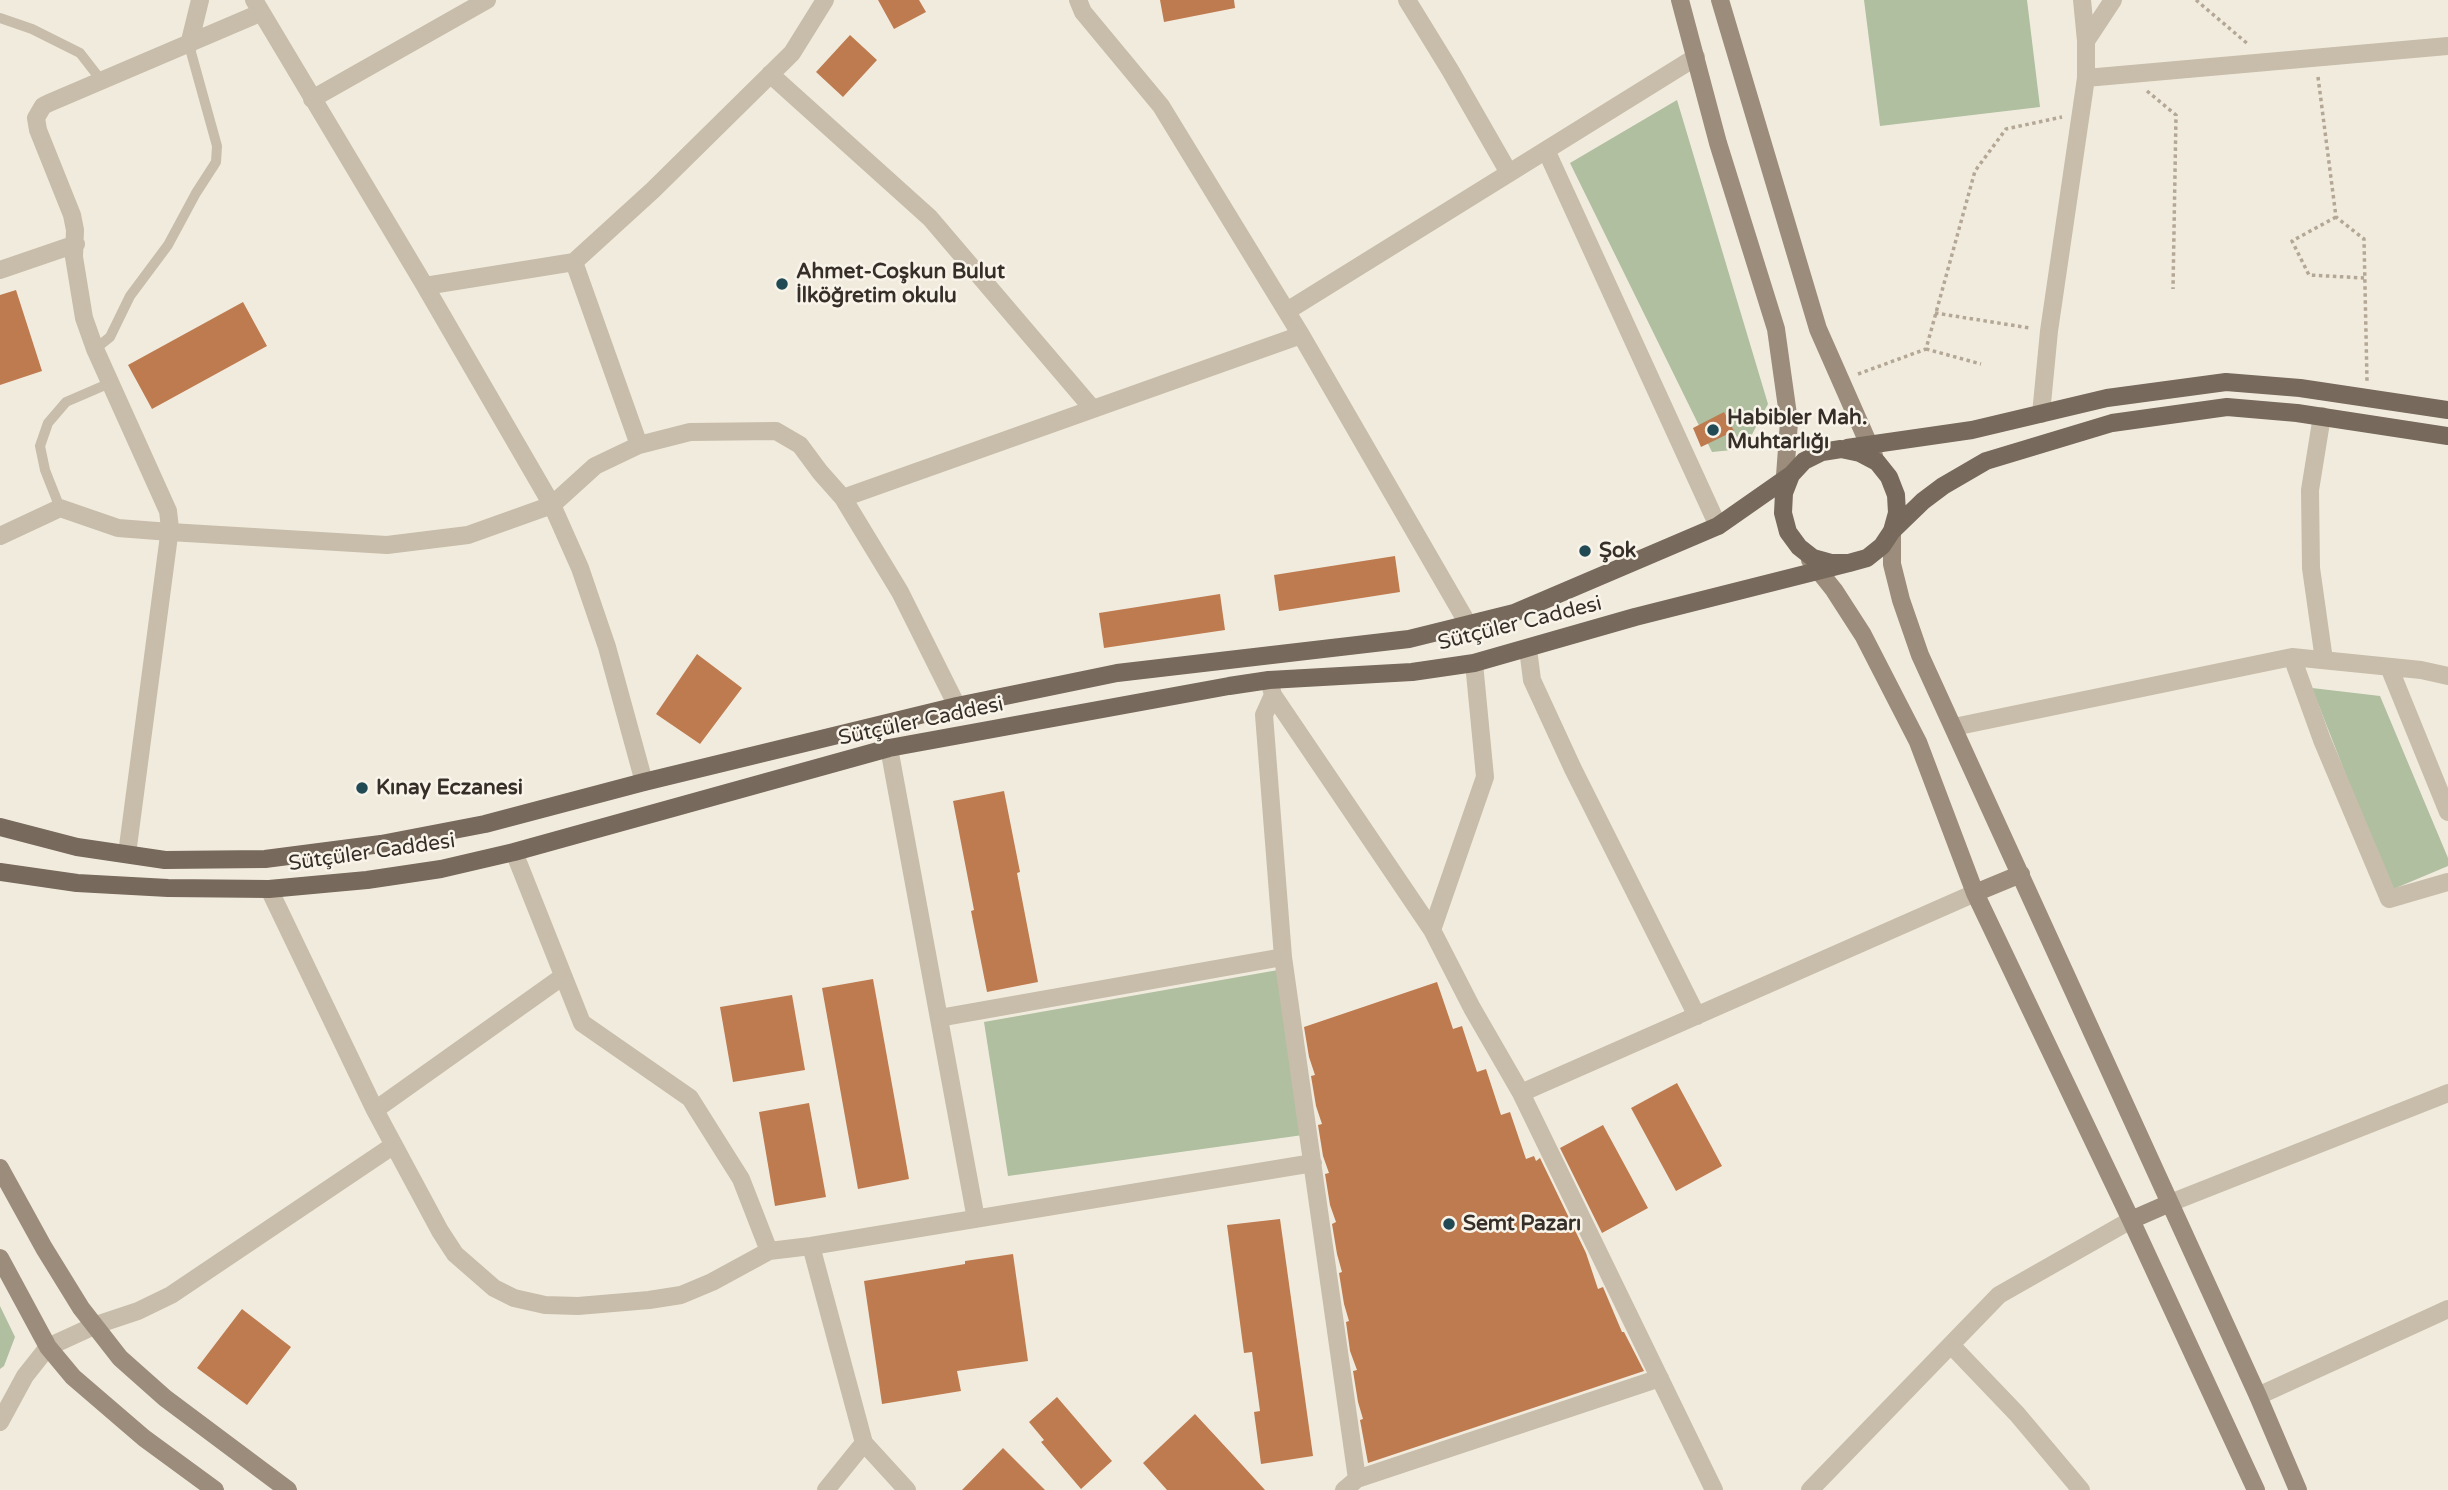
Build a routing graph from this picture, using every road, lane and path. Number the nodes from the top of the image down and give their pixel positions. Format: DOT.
graph roads {
  1 [pos="200,0"];
  2 [pos="486,0"];
  3 [pos="825,0"];
  4 [pos="1078,0"];
  5 [pos="1407,0"];
  6 [pos="1680,0"];
  7 [pos="1720,0"];
  8 [pos="2082,0"];
  9 [pos="2113,0"];
  10 [pos="2196,0"];
  11 [pos="257,7"];
  12 [pos="0,18"];
  13 [pos="2086,41"];
  14 [pos="189,45"];
  15 [pos="2448,46"];
  16 [pos="1696,57"];
  17 [pos="2315,58"];
  18 [pos="2269,62"];
  19 [pos="771,74"];
  20 [pos="2126,74"];
  21 [pos="2086,78"];
  22 [pos="101,80"];
  23 [pos="312,99"];
  24 [pos="2080,113"];
  25 [pos="1546,150"];
  26 [pos="1509,173"];
  27 [pos="2336,217"];
  28 [pos="76,244"];
  29 [pos="574,262"];
  30 [pos="0,270"];
  31 [pos="2364,278"];
  32 [pos="425,286"];
  33 [pos="2173,289"];
  34 [pos="1287,311"];
  35 [pos="1935,313"];
  36 [pos="2049,331"];
  37 [pos="1301,335"];
  38 [pos="95,349"];
  39 [pos="1926,349"];
  40 [pos="1980,364"];
  41 [pos="1839,381"];
  42 [pos="110,383"];
  43 [pos="2367,397"];
  44 [pos="2446,406"];
  45 [pos="1092,408"];
  46 [pos="2041,414"];
  47 [pos="2322,416"];
  48 [pos="2448,436"];
  49 [pos="639,445"];
  50 [pos="1869,445"];
  51 [pos="1841,449"];
  52 [pos="1877,462"];
  53 [pos="1787,483"];
  54 [pos="843,498"];
  55 [pos="551,505"];
  56 [pos="60,508"];
  57 [pos="1718,526"];
  58 [pos="1892,531"];
  59 [pos="170,532"];
  60 [pos="0,536"];
  61 [pos="1799,547"];
  62 [pos="1849,563"];
  63 [pos="1819,571"];
  64 [pos="1468,624"];
  65 [pos="1528,649"];
  66 [pos="2292,657"];
  67 [pos="2324,660"];
  68 [pos="1474,663"];
  69 [pos="2389,667"];
  70 [pos="2448,676"];
  71 [pos="1271,688"];
  72 [pos="957,706"];
  73 [pos="1954,727"];
  74 [pos="890,748"];
  75 [pos="644,782"];
  76 [pos="2448,812"];
  77 [pos="0,827"];
  78 [pos="514,852"];
  79 [pos="127,854"];
  80 [pos="0,872"];
  81 [pos="2021,874"];
  82 [pos="2448,882"];
  83 [pos="269,889"];
  84 [pos="1975,893"];
  85 [pos="1432,930"];
  86 [pos="1283,957"];
  87 [pos="562,977"];
  88 [pos="1697,1016"];
  89 [pos="939,1018"];
  90 [pos="1521,1093"];
  91 [pos="2448,1093"];
  92 [pos="375,1110"];
  93 [pos="394,1145"];
  94 [pos="1312,1163"];
  95 [pos="0,1168"];
  96 [pos="2170,1203"];
  97 [pos="976,1219"];
  98 [pos="2132,1220"];
  99 [pos="811,1246"];
  100 [pos="769,1251"];
  101 [pos="0,1258"];
  102 [pos="2448,1309"];
  103 [pos="96,1325"];
  104 [pos="1951,1345"];
  105 [pos="48,1347"];
  106 [pos="1660,1378"];
  107 [pos="2258,1396"];
  108 [pos="5,1397"];
  109 [pos="0,1422"];
  110 [pos="864,1443"];
  111 [pos="1350,1485"];
  112 [pos="215,1490"];
  113 [pos="288,1490"];
  114 [pos="826,1490"];
  115 [pos="907,1490"];
  116 [pos="1714,1490"];
  117 [pos="1810,1490"];
  118 [pos="2081,1490"];
  119 [pos="2256,1490"];
  120 [pos="2298,1490"];
  1 -- 14 [label="street"];
  2 -- 23 [label="street"];
  3 -- 19 [label="street"];
  4 -- 34 [label="street"];
  5 -- 26 [label="street"];
  6 -- 16 [label="street"];
  7 -- 41 [label="street"];
  8 -- 13 [label="street"];
  9 -- 13 [label="street"];
  10 -- 18 [label="path"];
  11 -- 14 [label="street"];
  11 -- 23 [label="street"];
  12 -- 22 [label="lane"];
  13 -- 21 [label="street"];
  14 -- 22 [label="street"];
  14 -- 38 [label="lane"];
  15 -- 17 [label="street"];
  16 -- 25 [label="street"];
  16 -- 53 [label="street"];
  17 -- 18 [label="street"];
  17 -- 27 [label="path"];
  18 -- 20 [label="street"];
  19 -- 29 [label="street"];
  19 -- 45 [label="street"];
  20 -- 21 [label="street"];
  20 -- 33 [label="path"];
  21 -- 24 [label="street"];
  22 -- 28 [label="street"];
  23 -- 32 [label="street"];
  24 -- 35 [label="path"];
  24 -- 36 [label="street"];
  25 -- 26 [label="street"];
  25 -- 57 [label="street"];
  26 -- 34 [label="street"];
  27 -- 31 [label="path"];
  27 -- 31 [label="path"];
  28 -- 30 [label="street"];
  28 -- 38 [label="street"];
  29 -- 32 [label="street"];
  29 -- 49 [label="street"];
  31 -- 43 [label="path"];
  32 -- 55 [label="street"];
  34 -- 37 [label="street"];
  35 -- 36 [label="path"];
  35 -- 39 [label="path"];
  36 -- 46 [label="street"];
  37 -- 45 [label="street"];
  37 -- 64 [label="street"];
  38 -- 42 [label="street"];
  39 -- 40 [label="path"];
  39 -- 41 [label="path"];
  41 -- 50 [label="street"];
  42 -- 56 [label="lane"];
  42 -- 59 [label="street"];
  43 -- 44 [label="main road"];
  43 -- 46 [label="main road"];
  45 -- 54 [label="street"];
  46 -- 50 [label="main road"];
  47 -- 48 [label="main road"];
  47 -- 58 [label="main road"];
  47 -- 67 [label="street"];
  49 -- 54 [label="street"];
  49 -- 55 [label="street"];
  50 -- 51 [label="main road"];
  50 -- 52 [label="street"];
  51 -- 52 [label="main road"];
  51 -- 53 [label="main road"];
  52 -- 58 [label="main road"];
  53 -- 57 [label="main road, Sütçüler Caddesi"];
  53 -- 61 [label="main road"];
  54 -- 72 [label="street"];
  55 -- 59 [label="street"];
  55 -- 75 [label="street"];
  56 -- 59 [label="street"];
  56 -- 60 [label="street"];
  57 -- 64 [label="main road, Sütçüler Caddesi"];
  58 -- 62 [label="main road"];
  58 -- 73 [label="street"];
  59 -- 79 [label="street"];
  61 -- 62 [label="main road"];
  61 -- 63 [label="street"];
  62 -- 63 [label="main road, Sütçüler Caddesi"];
  63 -- 65 [label="main road, Sütçüler Caddesi"];
  63 -- 84 [label="street"];
  64 -- 72 [label="main road, Sütçüler Caddesi"];
  65 -- 68 [label="main road, Sütçüler Caddesi"];
  65 -- 88 [label="street"];
  66 -- 67 [label="street"];
  66 -- 73 [label="street"];
  66 -- 82 [label="street"];
  67 -- 69 [label="street"];
  68 -- 71 [label="main road, Sütçüler Caddesi"];
  68 -- 85 [label="street"];
  69 -- 70 [label="street"];
  69 -- 76 [label="street"];
  71 -- 74 [label="main road, Sütçüler Caddesi"];
  71 -- 85 [label="street"];
  71 -- 86 [label="street"];
  72 -- 75 [label="main road, Sütçüler Caddesi"];
  73 -- 81 [label="street"];
  74 -- 78 [label="main road, Sütçüler Caddesi"];
  74 -- 89 [label="street"];
  75 -- 79 [label="main road, Sütçüler Caddesi"];
  77 -- 79 [label="main road, Sütçüler Caddesi"];
  78 -- 83 [label="main road, Sütçüler Caddesi"];
  78 -- 87 [label="street"];
  80 -- 83 [label="main road, Sütçüler Caddesi"];
  81 -- 84 [label="street"];
  81 -- 96 [label="street"];
  83 -- 92 [label="street"];
  84 -- 88 [label="street"];
  84 -- 98 [label="street"];
  85 -- 90 [label="street"];
  86 -- 89 [label="street"];
  86 -- 94 [label="street"];
  87 -- 92 [label="street"];
  87 -- 100 [label="street"];
  88 -- 90 [label="street"];
  89 -- 97 [label="street"];
  90 -- 106 [label="street"];
  91 -- 96 [label="street"];
  92 -- 93 [label="street"];
  93 -- 100 [label="street"];
  93 -- 103 [label="street"];
  94 -- 97 [label="street"];
  94 -- 111 [label="street"];
  95 -- 103 [label="street"];
  96 -- 98 [label="street"];
  96 -- 107 [label="street"];
  97 -- 99 [label="street"];
  98 -- 104 [label="street"];
  98 -- 119 [label="street"];
  99 -- 100 [label="street"];
  99 -- 110 [label="street"];
  101 -- 105 [label="street"];
  102 -- 107 [label="street"];
  103 -- 105 [label="street"];
  103 -- 113 [label="street"];
  104 -- 117 [label="street"];
  104 -- 118 [label="street"];
  105 -- 108 [label="street"];
  105 -- 112 [label="street"];
  106 -- 111 [label="street"];
  106 -- 116 [label="street"];
  107 -- 120 [label="street"];
  108 -- 109 [label="street"];
  110 -- 114 [label="street"];
  110 -- 115 [label="street"];
}
